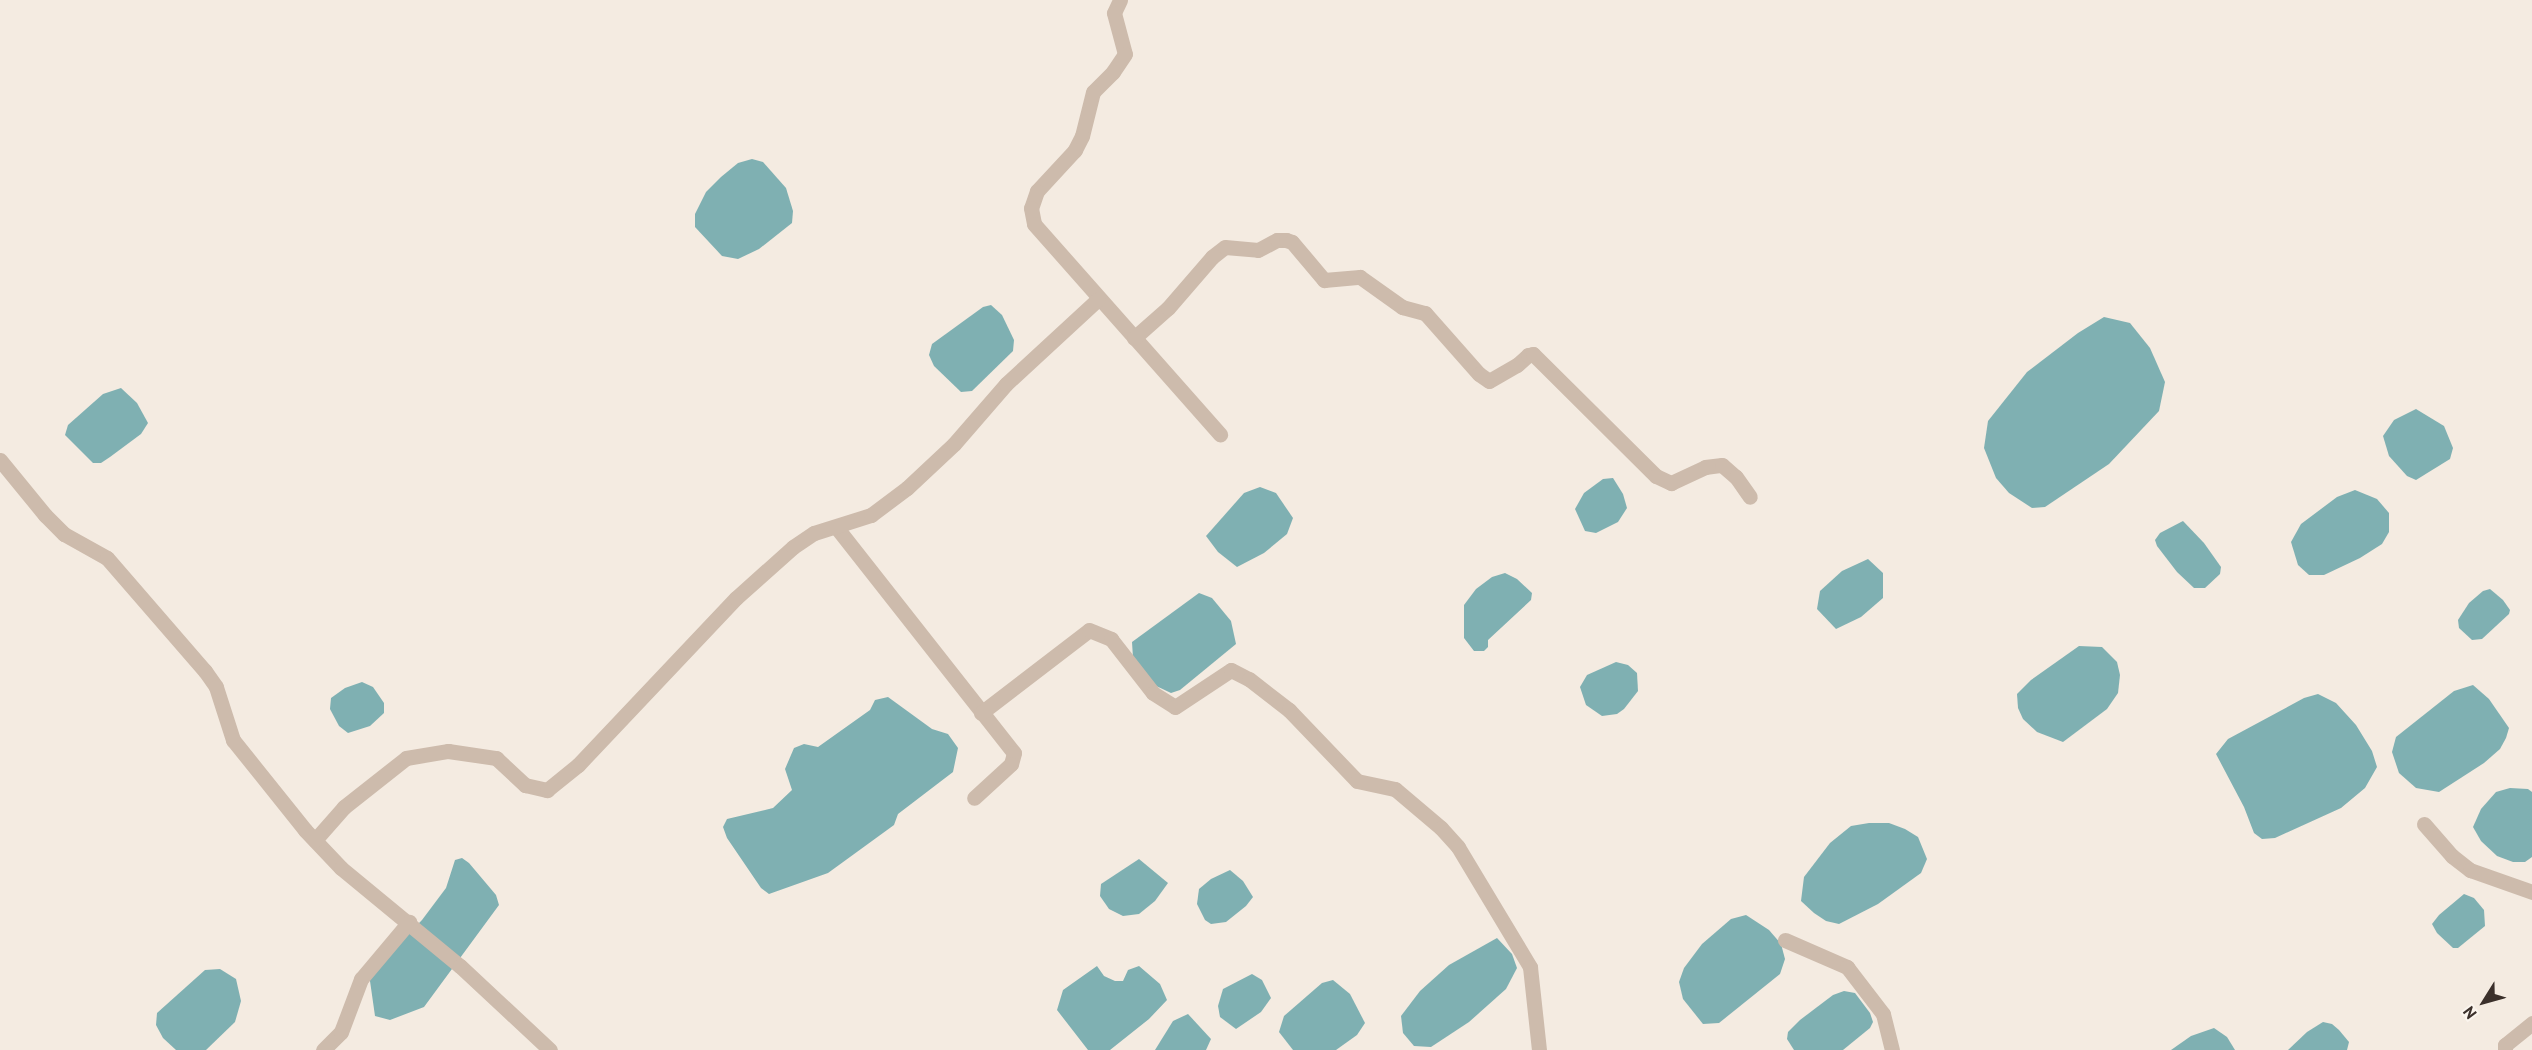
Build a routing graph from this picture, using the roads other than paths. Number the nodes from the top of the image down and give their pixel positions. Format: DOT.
graph roads {
  1 [pos="1120,0"];
  2 [pos="1098,299"];
  3 [pos="1134,338"];
  4 [pos="1220,434"];
  5 [pos="0,460"];
  6 [pos="1750,496"];
  7 [pos="837,528"];
  8 [pos="981,713"];
  9 [pos="974,798"];
  10 [pos="2424,824"];
  11 [pos="315,840"];
  12 [pos="2532,892"];
  13 [pos="409,922"];
  14 [pos="1785,939"];
  15 [pos="2532,1023"];
  16 [pos="323,1050"];
  17 [pos="550,1050"];
  18 [pos="1539,1050"];
  19 [pos="1892,1050"];
  20 [pos="2505,1050"];
  1 -- 2 [label="street"];
  2 -- 3 [label="street"];
  2 -- 7 [label="street"];
  3 -- 4 [label="street"];
  3 -- 6 [label="street"];
  5 -- 11 [label="street"];
  7 -- 8 [label="street"];
  7 -- 11 [label="street"];
  8 -- 9 [label="street"];
  8 -- 18 [label="street"];
  10 -- 12 [label="street"];
  11 -- 13 [label="street"];
  13 -- 16 [label="street"];
  13 -- 17 [label="street"];
  14 -- 19 [label="street"];
  15 -- 20 [label="street"];
}
